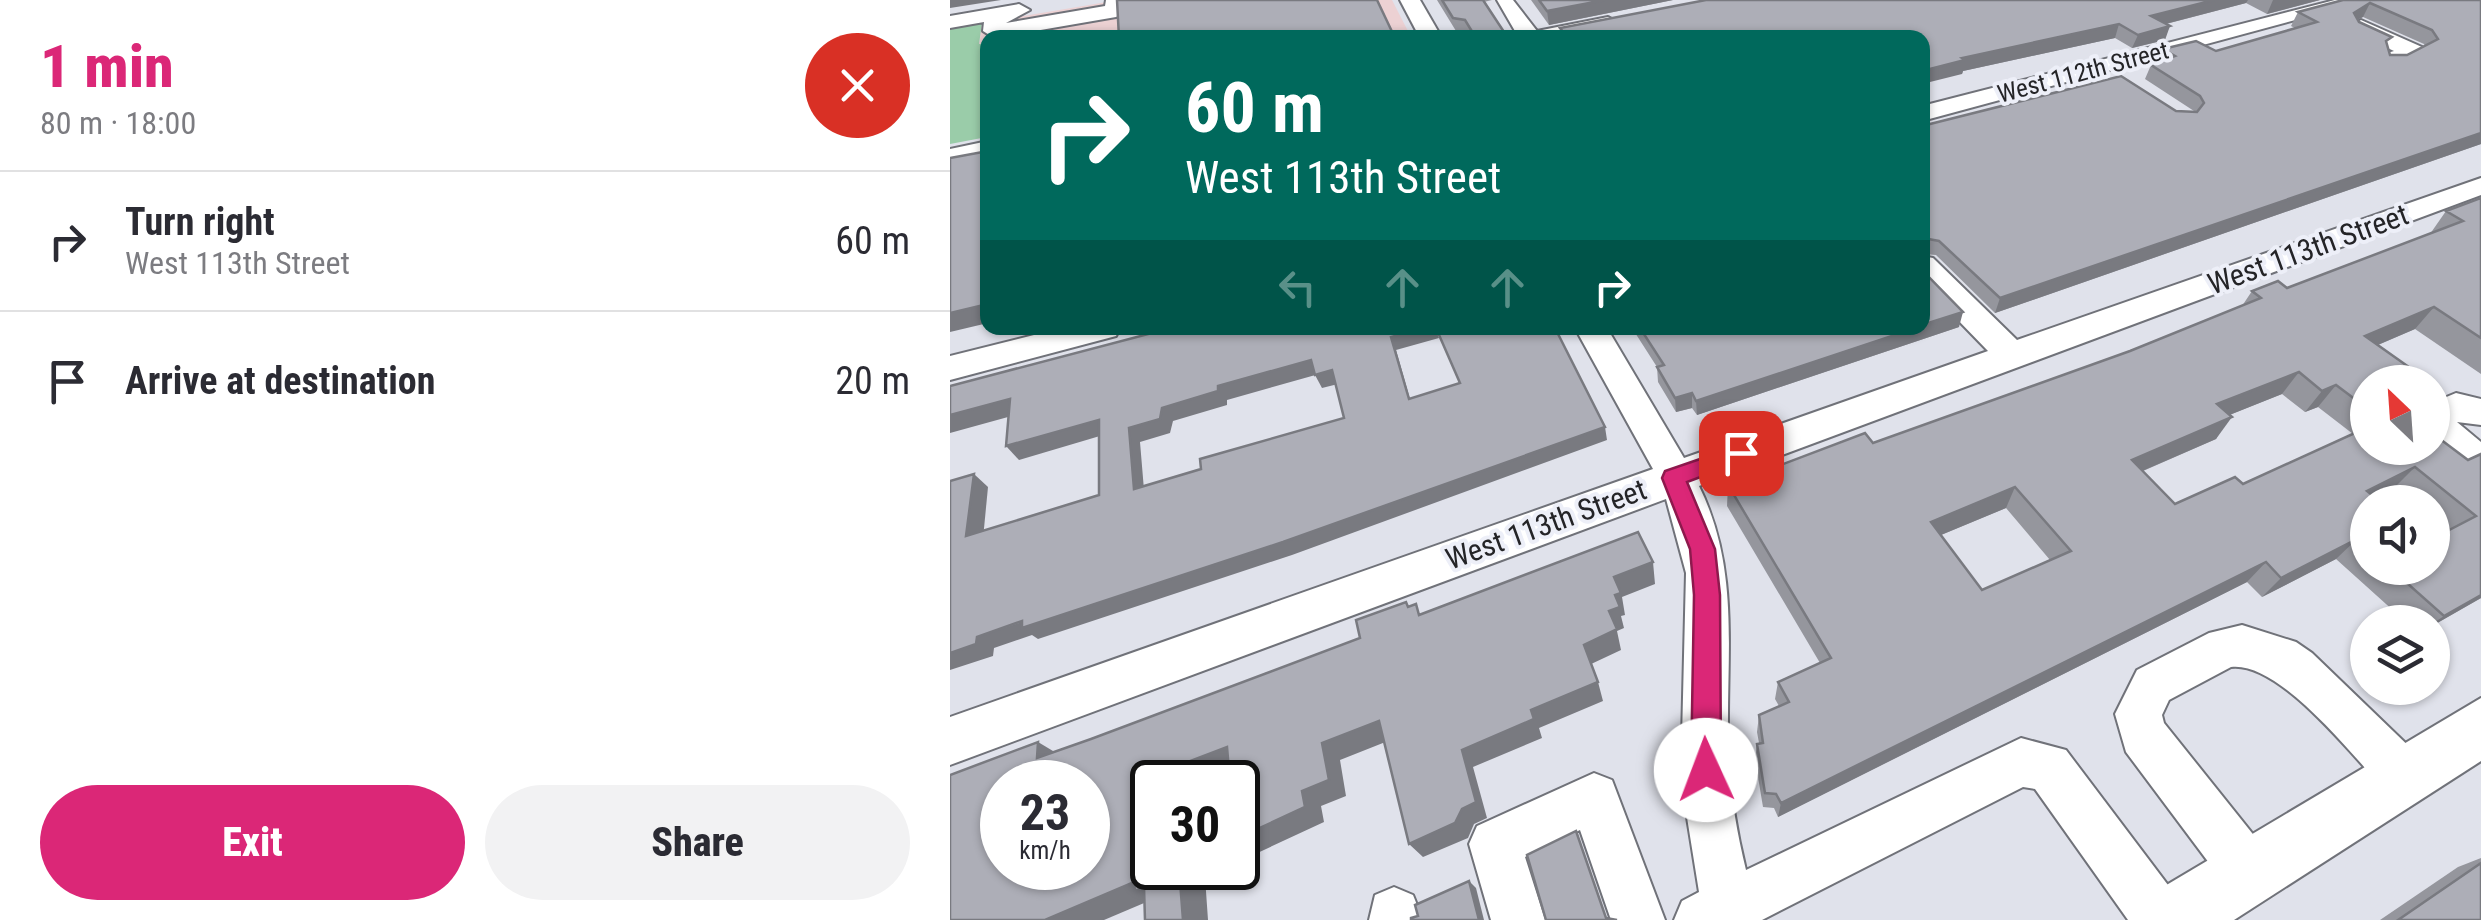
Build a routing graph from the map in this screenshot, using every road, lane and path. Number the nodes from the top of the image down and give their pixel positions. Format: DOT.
graph roads {
  1 [pos="1080,0"];
  2 [pos="1116,0"];
  3 [pos="1410,0"];
  4 [pos="1505,4"];
  5 [pos="996,14"];
  6 [pos="2357,16"];
  7 [pos="1630,19"];
  8 [pos="950,22"];
  9 [pos="994,30"];
  10 [pos="1000,30"];
  11 [pos="1427,30"];
  12 [pos="1527,30"];
  13 [pos="1574,30"];
  14 [pos="2389,60"];
  15 [pos="2104,67"];
  16 [pos="2130,83"];
  17 [pos="1930,112"];
  18 [pos="980,150"];
  19 [pos="950,156"];
  20 [pos="2481,186"];
  21 [pos="1930,274"];
  22 [pos="1077,335"];
  23 [pos="1595,335"];
  24 [pos="2012,355"];
  25 [pos="950,368"];
  26 [pos="2450,410"];
  27 [pos="2481,412"];
  28 [pos="2450,436"];
  29 [pos="2481,463"];
  30 [pos="1674,478"];
  31 [pos="2481,727"];
  32 [pos="950,741"];
  33 [pos="2404,775"];
  34 [pos="2249,872"];
  35 [pos="1522,900"];
  36 [pos="1628,909"];
  37 [pos="1722,916"];
  38 [pos="2161,920"];
  39 [pos="2172,920"];
  1 -- 5 [label="street"];
  2 -- 10 [label="street"];
  3 -- 11 [label="street"];
  4 -- 12 [label="street"];
  5 -- 8 [label="street"];
  5 -- 9 [label="street"];
  6 -- 14 [label="street"];
  6 -- 15 [label="street, West 112th Street"];
  7 -- 13 [label="street"];
  15 -- 16 [label="street"];
  15 -- 17 [label="street, West 112th Street"];
  18 -- 19 [label="street"];
  20 -- 24 [label="street, West 113th Street"];
  21 -- 24 [label="street"];
  22 -- 25 [label="street"];
  23 -- 30 [label="street"];
  24 -- 30 [label="street, West 113th Street"];
  26 -- 27 [label="street"];
  28 -- 29 [label="street"];
  30 -- 32 [label="street, West 113th Street"];
  30 -- 37 [label="street"];
  31 -- 33 [label="main road"];
  33 -- 34 [label="main road"];
  33 -- 34 [label="street"];
  34 -- 39 [label="main road"];
  35 -- 36 [label="street"];
  37 -- 38 [label="street"];
}
